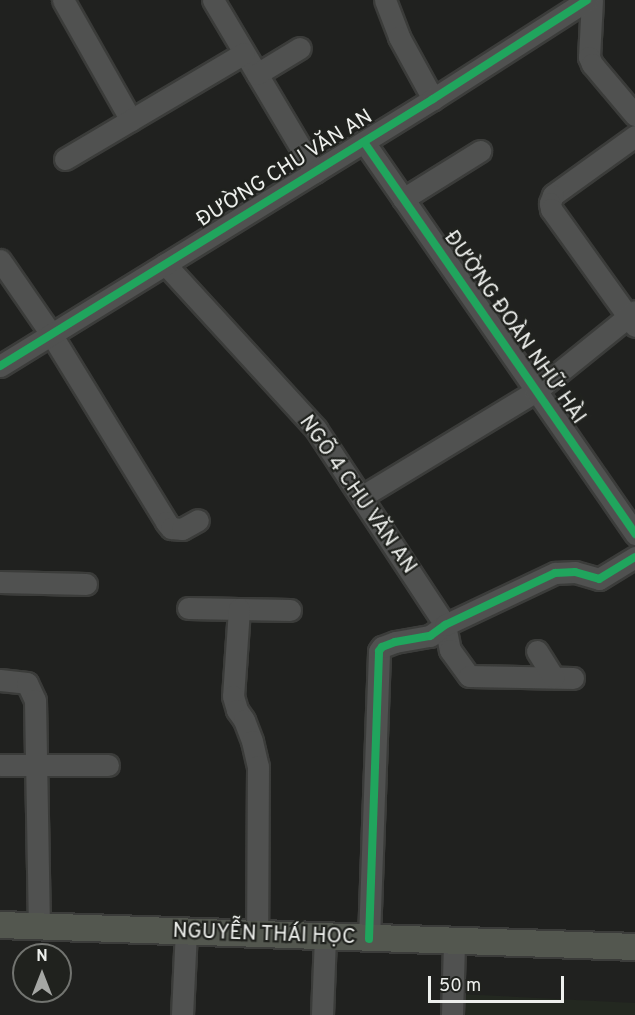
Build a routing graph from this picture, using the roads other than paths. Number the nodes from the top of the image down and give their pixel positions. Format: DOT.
graph roads {
  1 [pos="63,0"];
  2 [pos="213,0"];
  3 [pos="385,0"];
  4 [pos="587,0"];
  5 [pos="592,0"];
  6 [pos="300,48"];
  7 [pos="244,53"];
  8 [pos="257,74"];
  9 [pos="433,99"];
  10 [pos="635,115"];
  11 [pos="131,120"];
  12 [pos="635,136"];
  13 [pos="364,142"];
  14 [pos="480,151"];
  15 [pos="65,159"];
  16 [pos="315,172"];
  17 [pos="403,199"];
  18 [pos="0,260"];
  19 [pos="165,264"];
  20 [pos="633,318"];
  21 [pos="51,334"];
  22 [pos="0,366"];
  23 [pos="536,391"];
  24 [pos="361,497"];
  25 [pos="198,519"];
  26 [pos="635,534"];
  27 [pos="635,557"];
  28 [pos="0,582"];
  29 [pos="87,584"];
  30 [pos="188,608"];
  31 [pos="238,609"];
  32 [pos="290,610"];
  33 [pos="445,625"];
  34 [pos="537,651"];
  35 [pos="0,680"];
  36 [pos="36,764"];
  37 [pos="0,765"];
  38 [pos="108,765"];
  39 [pos="0,925"];
  40 [pos="39,925"];
  41 [pos="186,931"];
  42 [pos="257,934"];
  43 [pos="325,938"];
  44 [pos="369,939"];
  45 [pos="454,942"];
  46 [pos="635,947"];
  47 [pos="182,1015"];
  48 [pos="322,1015"];
  49 [pos="452,1015"];
  1 -- 11 [label="street"];
  2 -- 7 [label="street"];
  3 -- 9 [label="street"];
  4 -- 9 [label="street, ĐƯỜNG CHU VĂN AN"];
  5 -- 10 [label="street"];
  6 -- 8 [label="street"];
  7 -- 8 [label="street"];
  7 -- 11 [label="street"];
  8 -- 16 [label="street"];
  9 -- 13 [label="street, ĐƯỜNG CHU VĂN AN"];
  11 -- 15 [label="street"];
  12 -- 20 [label="street"];
  13 -- 16 [label="street, ĐƯỜNG CHU VĂN AN"];
  13 -- 17 [label="street, ĐƯỜNG ĐOÀN NHỮ HÀI"];
  14 -- 17 [label="street"];
  16 -- 19 [label="street, ĐƯỜNG CHU VĂN AN"];
  17 -- 23 [label="street, ĐƯỜNG ĐOÀN NHỮ HÀI"];
  18 -- 21 [label="street"];
  19 -- 21 [label="street, ĐƯỜNG CHU VĂN AN"];
  19 -- 24 [label="street, NGÕ 4 CHU VĂN AN"];
  20 -- 23 [label="street"];
  21 -- 22 [label="street, ĐƯỜNG CHU VĂN AN"];
  21 -- 25 [label="street"];
  23 -- 24 [label="street"];
  23 -- 26 [label="street, ĐƯỜNG ĐOÀN NHỮ HÀI"];
  24 -- 33 [label="street, NGÕ 4 CHU VĂN AN"];
  27 -- 33 [label="street"];
  28 -- 29 [label="street"];
  30 -- 31 [label="street"];
  31 -- 32 [label="street"];
  31 -- 42 [label="street"];
  33 -- 34 [label="street, NGÕ 4 CHU VĂN AN"];
  33 -- 44 [label="street"];
  35 -- 36 [label="street"];
  36 -- 37 [label="street"];
  36 -- 38 [label="street"];
  36 -- 40 [label="street"];
  39 -- 40 [label="main road, NGUYỄN THÁI HỌC"];
  40 -- 41 [label="main road, NGUYỄN THÁI HỌC"];
  41 -- 42 [label="main road, NGUYỄN THÁI HỌC"];
  41 -- 47 [label="street"];
  42 -- 43 [label="main road, NGUYỄN THÁI HỌC"];
  43 -- 44 [label="main road, NGUYỄN THÁI HỌC"];
  43 -- 48 [label="street"];
  44 -- 45 [label="main road, NGUYỄN THÁI HỌC"];
  45 -- 46 [label="main road, NGUYỄN THÁI HỌC"];
  45 -- 49 [label="street"];
}
